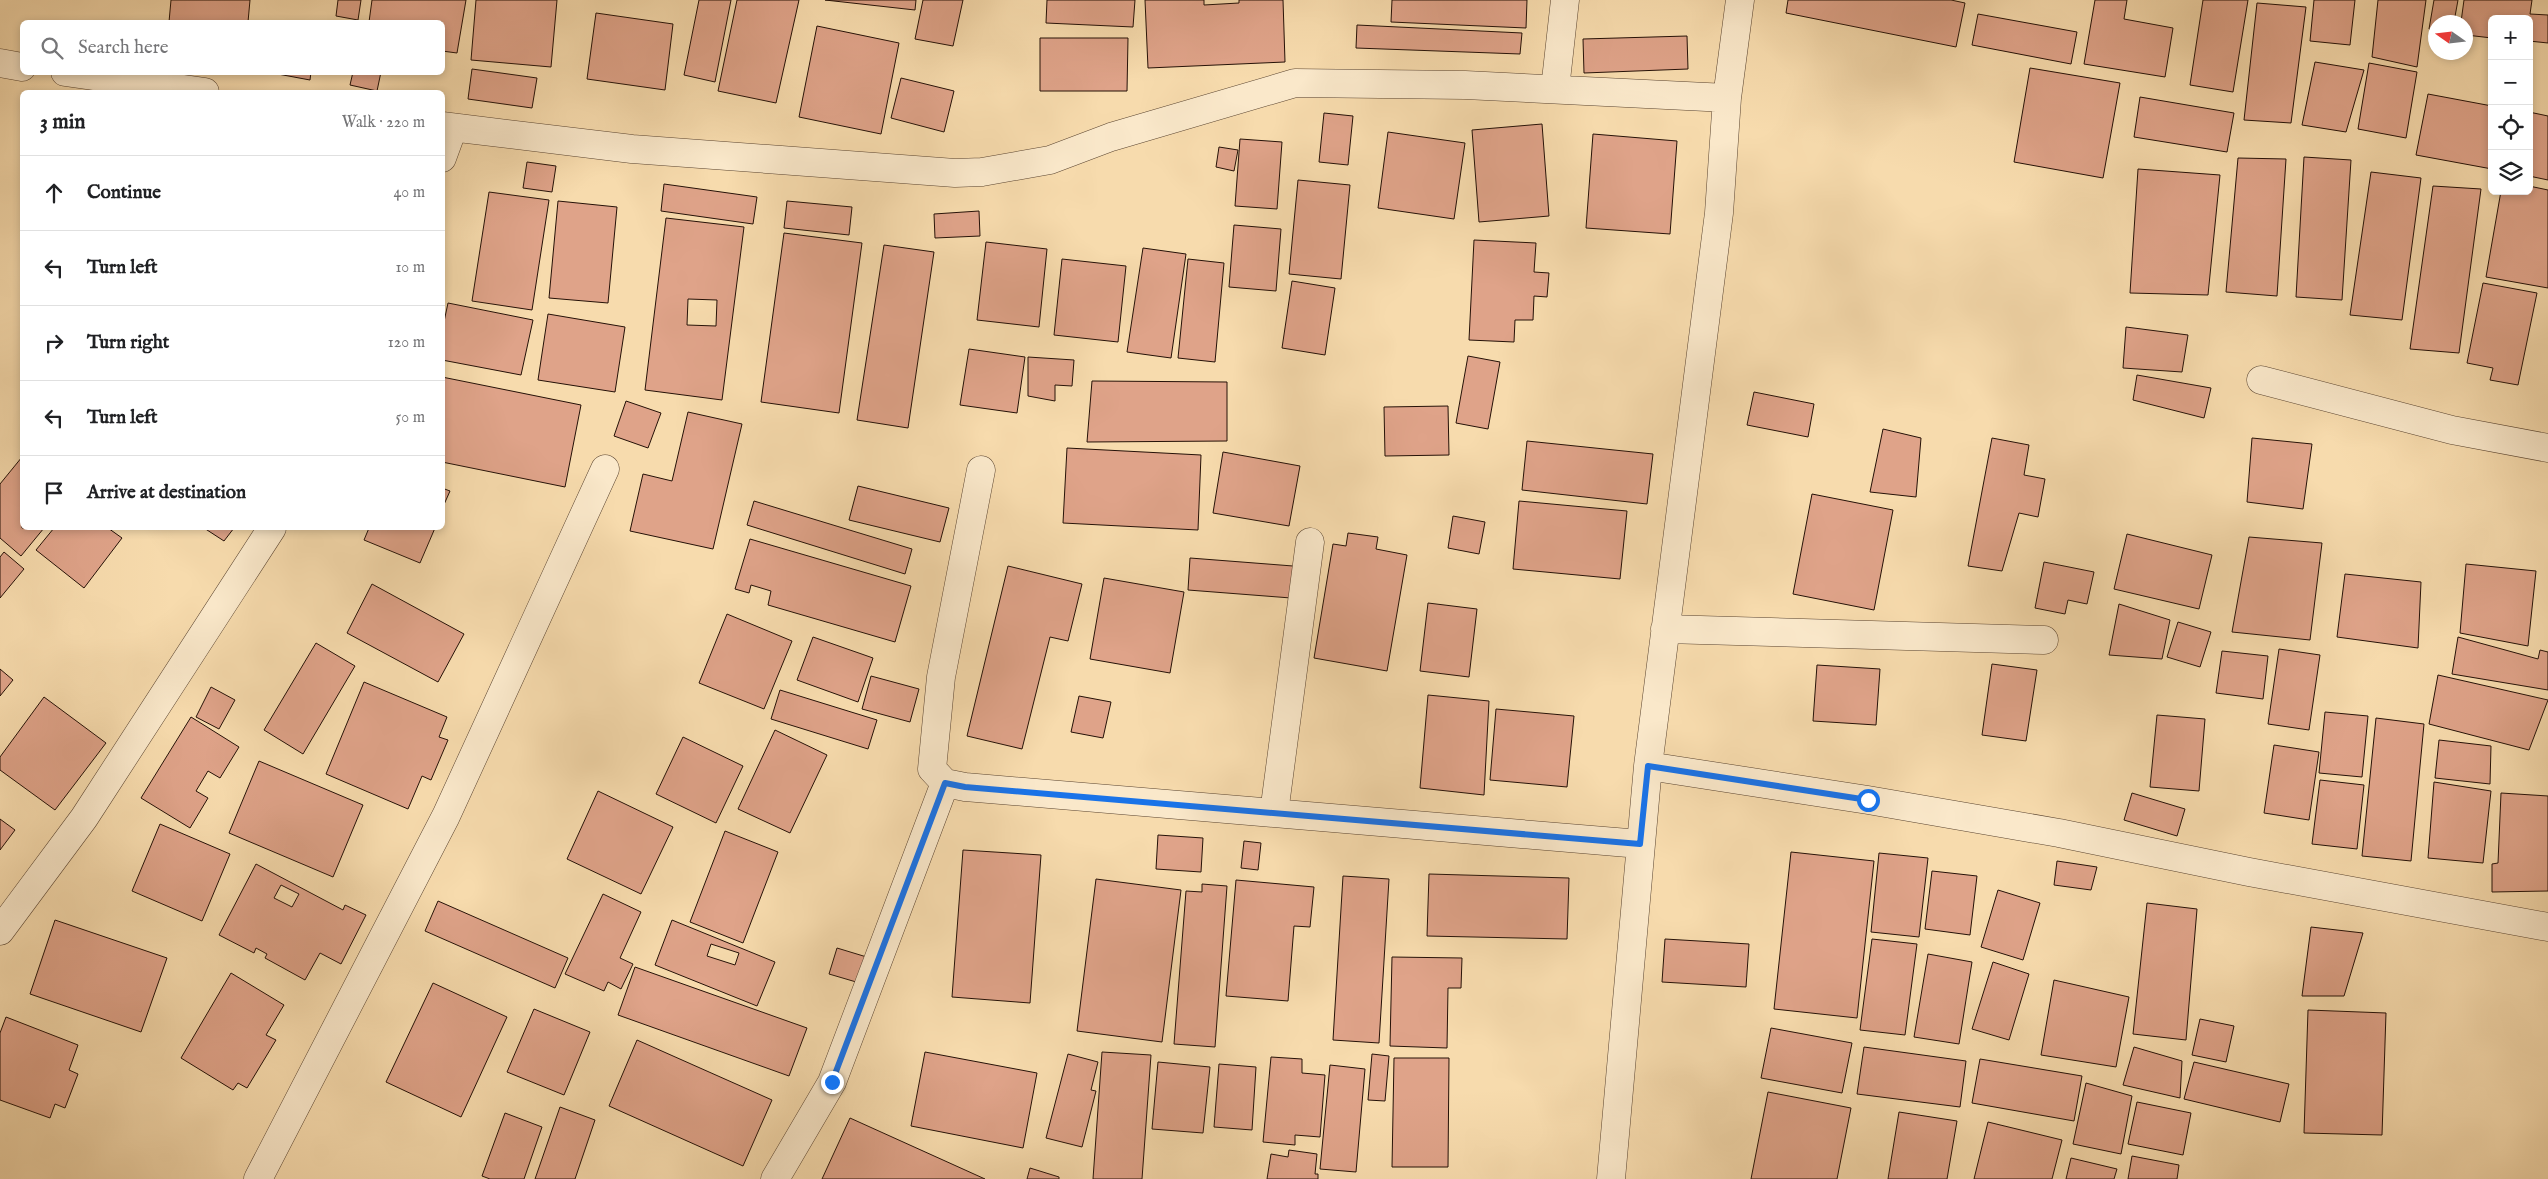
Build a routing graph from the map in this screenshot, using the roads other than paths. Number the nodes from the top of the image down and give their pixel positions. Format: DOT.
graph roads {
  1 [pos="1565,0"];
  2 [pos="1740,0"];
  3 [pos="0,63"];
  4 [pos="20,66"];
  5 [pos="86,75"];
  6 [pos="1555,88"];
  7 [pos="191,90"];
  8 [pos="1727,98"];
  9 [pos="448,127"];
  10 [pos="445,142"];
  11 [pos="2261,380"];
  12 [pos="2548,448"];
  13 [pos="605,470"];
  14 [pos="981,470"];
  15 [pos="271,530"];
  16 [pos="1310,542"];
  17 [pos="1665,629"];
  18 [pos="2044,640"];
  19 [pos="1648,766"];
  20 [pos="945,783"];
  21 [pos="1274,813"];
  22 [pos="1640,844"];
  23 [pos="2548,927"];
  24 [pos="0,932"];
  25 [pos="258,1179"];
  26 [pos="775,1179"];
  27 [pos="1611,1179"];
  1 -- 6 [label="street"];
  2 -- 8 [label="street"];
  3 -- 4 [label="street"];
  5 -- 7 [label="street"];
  6 -- 8 [label="street"];
  6 -- 9 [label="street"];
  8 -- 17 [label="street"];
  9 -- 10 [label="street"];
  11 -- 12 [label="street"];
  13 -- 25 [label="street"];
  14 -- 20 [label="street"];
  15 -- 24 [label="street"];
  16 -- 21 [label="street"];
  17 -- 18 [label="street"];
  17 -- 19 [label="street"];
  19 -- 22 [label="street"];
  19 -- 23 [label="street"];
  20 -- 21 [label="street"];
  20 -- 26 [label="street"];
  21 -- 22 [label="street"];
  22 -- 27 [label="street"];
}
